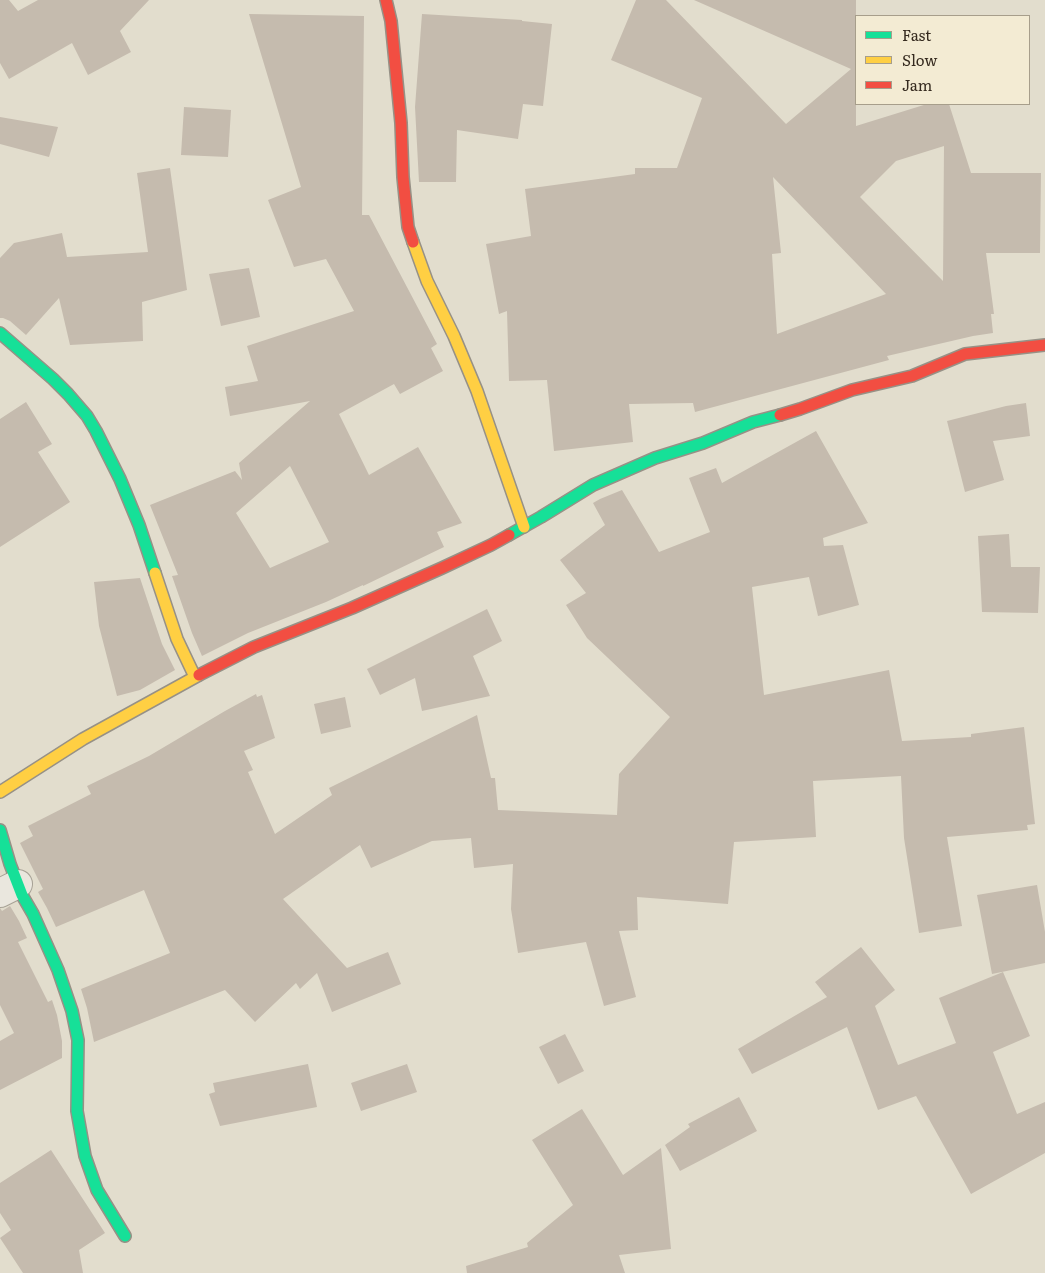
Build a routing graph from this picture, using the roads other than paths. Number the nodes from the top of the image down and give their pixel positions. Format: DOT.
graph roads {
  1 [pos="386,0"];
  2 [pos="0,333"];
  3 [pos="1045,345"];
  4 [pos="524,527"];
  5 [pos="195,677"];
  6 [pos="0,792"];
  7 [pos="0,830"];
  8 [pos="9,889"];
  9 [pos="125,1236"];
  1 -- 4 [label="street"];
  2 -- 5 [label="street"];
  3 -- 4 [label="street"];
  4 -- 5 [label="street"];
  5 -- 6 [label="street"];
  7 -- 8 [label="street"];
  8 -- 9 [label="street"];
}
